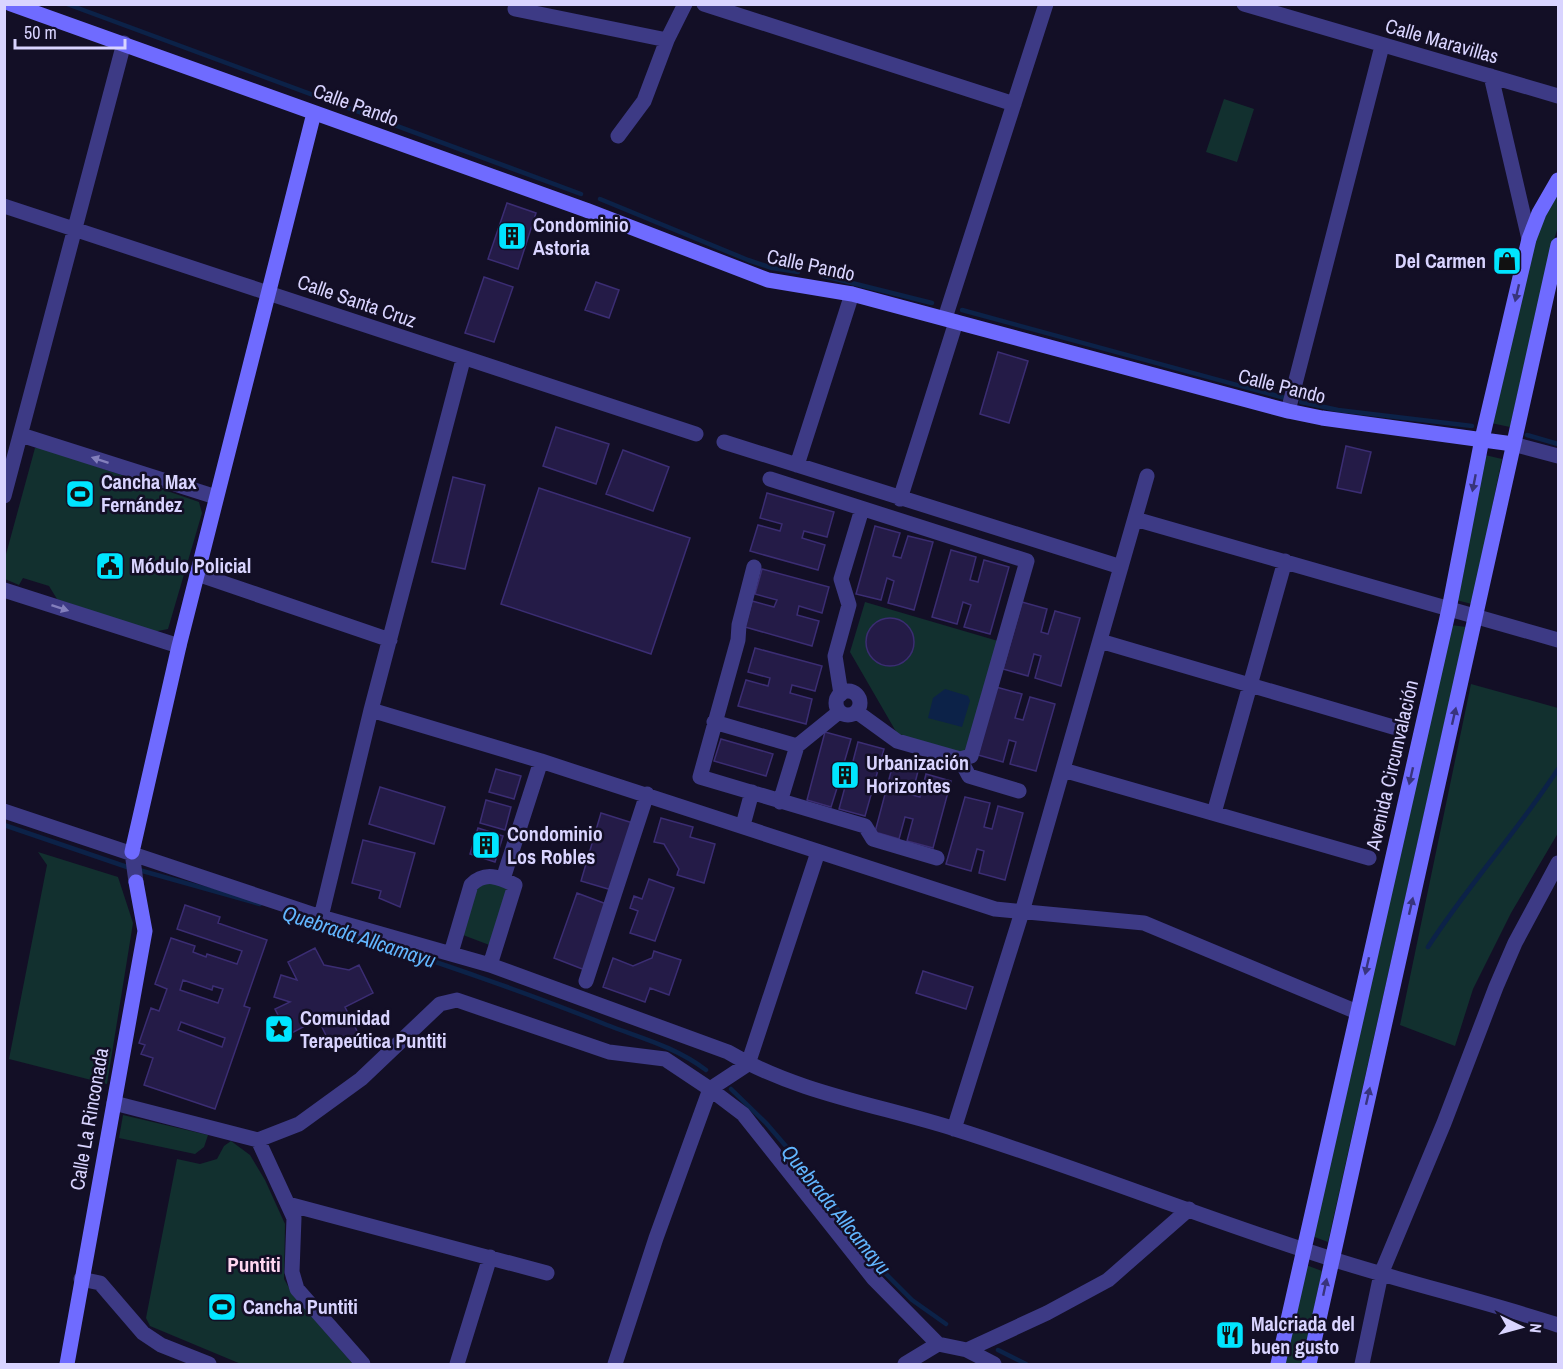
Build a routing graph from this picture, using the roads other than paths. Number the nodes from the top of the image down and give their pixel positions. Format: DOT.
graph roads {
  1 [pos="12,4"];
  2 [pos="516,4"];
  3 [pos="685,4"];
  4 [pos="705,4"];
  5 [pos="1046,4"];
  6 [pos="1245,4"];
  7 [pos="667,40"];
  8 [pos="124,43"];
  9 [pos="1382,46"];
  10 [pos="1491,76"];
  11 [pos="1558,96"];
  12 [pos="1014,104"];
  13 [pos="314,112"];
  14 [pos="618,136"];
  15 [pos="1558,180"];
  16 [pos="4,206"];
  17 [pos="75,229"];
  18 [pos="1529,239"];
  19 [pos="1558,245"];
  20 [pos="268,292"];
  21 [pos="852,294"];
  22 [pos="951,320"];
  23 [pos="464,360"];
  24 [pos="1288,411"];
  25 [pos="696,434"];
  26 [pos="21,435"];
  27 [pos="1482,439"];
  28 [pos="724,442"];
  29 [pos="1512,444"];
  30 [pos="1558,456"];
  31 [pos="797,465"];
  32 [pos="1147,476"];
  33 [pos="770,479"];
  34 [pos="4,496"];
  35 [pos="216,496"];
  36 [pos="900,498"];
  37 [pos="862,509"];
  38 [pos="1135,519"];
  39 [pos="1285,561"];
  40 [pos="754,567"];
  41 [pos="1121,567"];
  42 [pos="196,574"];
  43 [pos="4,590"];
  44 [pos="1449,609"];
  45 [pos="1477,616"];
  46 [pos="390,640"];
  47 [pos="1558,640"];
  48 [pos="1100,641"];
  49 [pos="178,645"];
  50 [pos="1250,685"];
  51 [pos="841,694"];
  52 [pos="371,710"];
  53 [pos="840,712"];
  54 [pos="857,712"];
  55 [pos="714,722"];
  56 [pos="1393,727"];
  57 [pos="797,746"];
  58 [pos="960,759"];
  59 [pos="541,761"];
  60 [pos="1063,770"];
  61 [pos="1019,791"];
  62 [pos="752,792"];
  63 [pos="647,794"];
  64 [pos="780,802"];
  65 [pos="4,811"];
  66 [pos="1214,813"];
  67 [pos="743,825"];
  68 [pos="818,852"];
  69 [pos="133,856"];
  70 [pos="937,858"];
  71 [pos="1369,858"];
  72 [pos="1558,863"];
  73 [pos="503,879"];
  74 [pos="1552,885"];
  75 [pos="1022,912"];
  76 [pos="321,917"];
  77 [pos="451,953"];
  78 [pos="490,965"];
  79 [pos="586,981"];
  80 [pos="1357,1012"];
  81 [pos="748,1064"];
  82 [pos="710,1089"];
  83 [pos="114,1103"];
  84 [pos="954,1129"];
  85 [pos="258,1140"];
  86 [pos="288,1204"];
  87 [pos="1189,1209"];
  88 [pos="1303,1249"];
  89 [pos="490,1257"];
  90 [pos="1331,1259"];
  91 [pos="547,1273"];
  92 [pos="1381,1274"];
  93 [pos="81,1279"];
  94 [pos="1558,1324"];
  95 [pos="938,1344"];
  96 [pos="967,1350"];
  97 [pos="67,1365"];
  98 [pos="209,1365"];
  99 [pos="363,1365"];
  100 [pos="457,1365"];
  101 [pos="615,1365"];
  102 [pos="904,1365"];
  103 [pos="994,1365"];
  104 [pos="1278,1365"];
  105 [pos="1309,1365"];
  106 [pos="1362,1365"];
  1 -- 8 [label="street, Calle Pando"];
  2 -- 7 [label="street"];
  3 -- 7 [label="street"];
  4 -- 12 [label="street"];
  5 -- 12 [label="street"];
  6 -- 9 [label="street, Calle Maravillas"];
  7 -- 14 [label="street"];
  8 -- 13 [label="street, Calle Pando"];
  8 -- 17 [label="street"];
  9 -- 10 [label="street, Calle Maravillas"];
  9 -- 24 [label="street"];
  10 -- 11 [label="street, Calle Maravillas"];
  10 -- 18 [label="street"];
  12 -- 22 [label="street"];
  13 -- 20 [label="street"];
  13 -- 21 [label="street, Calle Pando"];
  15 -- 18 [label="street, Avenida Circunvalación"];
  16 -- 17 [label="street, Calle Santa Cruz"];
  17 -- 20 [label="street, Calle Santa Cruz"];
  17 -- 26 [label="street"];
  18 -- 27 [label="street, Avenida Circunvalación, one-way"];
  19 -- 29 [label="street"];
  20 -- 23 [label="street, Calle Santa Cruz"];
  20 -- 35 [label="street"];
  21 -- 22 [label="street, Calle Pando"];
  21 -- 31 [label="street"];
  22 -- 24 [label="street, Calle Pando"];
  22 -- 36 [label="street"];
  23 -- 25 [label="street, Calle Santa Cruz"];
  23 -- 46 [label="street"];
  24 -- 27 [label="street, Calle Pando"];
  26 -- 34 [label="street"];
  35 -- 26 [label="street, one-way"];
  27 -- 29 [label="street, Calle Pando"];
  27 -- 44 [label="street, Avenida Circunvalación, one-way"];
  28 -- 31 [label="street"];
  29 -- 30 [label="street, Calle Pando"];
  29 -- 45 [label="street"];
  31 -- 36 [label="street"];
  32 -- 38 [label="street"];
  33 -- 37 [label="street"];
  35 -- 42 [label="street"];
  36 -- 41 [label="street"];
  37 -- 51 [label="street"];
  37 -- 58 [label="street"];
  38 -- 39 [label="street"];
  38 -- 41 [label="street"];
  39 -- 44 [label="street"];
  39 -- 50 [label="street"];
  40 -- 55 [label="street"];
  41 -- 48 [label="street"];
  42 -- 46 [label="street"];
  42 -- 49 [label="street"];
  43 -- 49 [label="street, one-way"];
  44 -- 45 [label="street"];
  44 -- 80 [label="street, Avenida Circunvalación, one-way"];
  45 -- 47 [label="street"];
  90 -- 45 [label="street, one-way"];
  46 -- 52 [label="street"];
  48 -- 50 [label="street"];
  48 -- 60 [label="street"];
  49 -- 69 [label="street"];
  50 -- 56 [label="street"];
  50 -- 66 [label="street"];
  51 -- 53 [label="street"];
  51 -- 54 [label="street"];
  52 -- 59 [label="street"];
  52 -- 76 [label="street"];
  53 -- 54 [label="street"];
  53 -- 57 [label="street"];
  54 -- 58 [label="street"];
  55 -- 57 [label="street"];
  55 -- 62 [label="street"];
  57 -- 64 [label="street"];
  58 -- 61 [label="street"];
  59 -- 63 [label="street"];
  59 -- 73 [label="street"];
  60 -- 66 [label="street"];
  60 -- 75 [label="street"];
  62 -- 64 [label="street"];
  62 -- 67 [label="street"];
  63 -- 67 [label="street"];
  63 -- 79 [label="street"];
  64 -- 70 [label="street"];
  65 -- 69 [label="street"];
  66 -- 71 [label="street"];
  67 -- 68 [label="street"];
  68 -- 75 [label="street"];
  68 -- 81 [label="street"];
  69 -- 76 [label="street"];
  69 -- 83 [label="street, Calle La Rinconada"];
  72 -- 74 [label="street"];
  73 -- 77 [label="street"];
  73 -- 78 [label="street"];
  74 -- 92 [label="street"];
  75 -- 80 [label="street"];
  75 -- 84 [label="street"];
  76 -- 77 [label="street"];
  77 -- 78 [label="street"];
  78 -- 81 [label="street"];
  80 -- 88 [label="street, Avenida Circunvalación"];
  81 -- 82 [label="street"];
  81 -- 84 [label="street"];
  82 -- 85 [label="street"];
  82 -- 95 [label="street"];
  82 -- 101 [label="street"];
  83 -- 85 [label="street"];
  83 -- 93 [label="street, Calle La Rinconada"];
  84 -- 87 [label="street"];
  85 -- 86 [label="street"];
  86 -- 89 [label="street"];
  86 -- 99 [label="street"];
  87 -- 88 [label="street"];
  87 -- 96 [label="street"];
  88 -- 90 [label="street"];
  88 -- 104 [label="street, Avenida Circunvalación"];
  89 -- 91 [label="street"];
  89 -- 100 [label="street"];
  90 -- 92 [label="street"];
  105 -- 90 [label="street, one-way"];
  92 -- 94 [label="street"];
  92 -- 106 [label="street"];
  93 -- 97 [label="street, Calle La Rinconada"];
  93 -- 98 [label="street"];
  95 -- 96 [label="street"];
  95 -- 102 [label="street"];
  96 -- 103 [label="street"];
}
